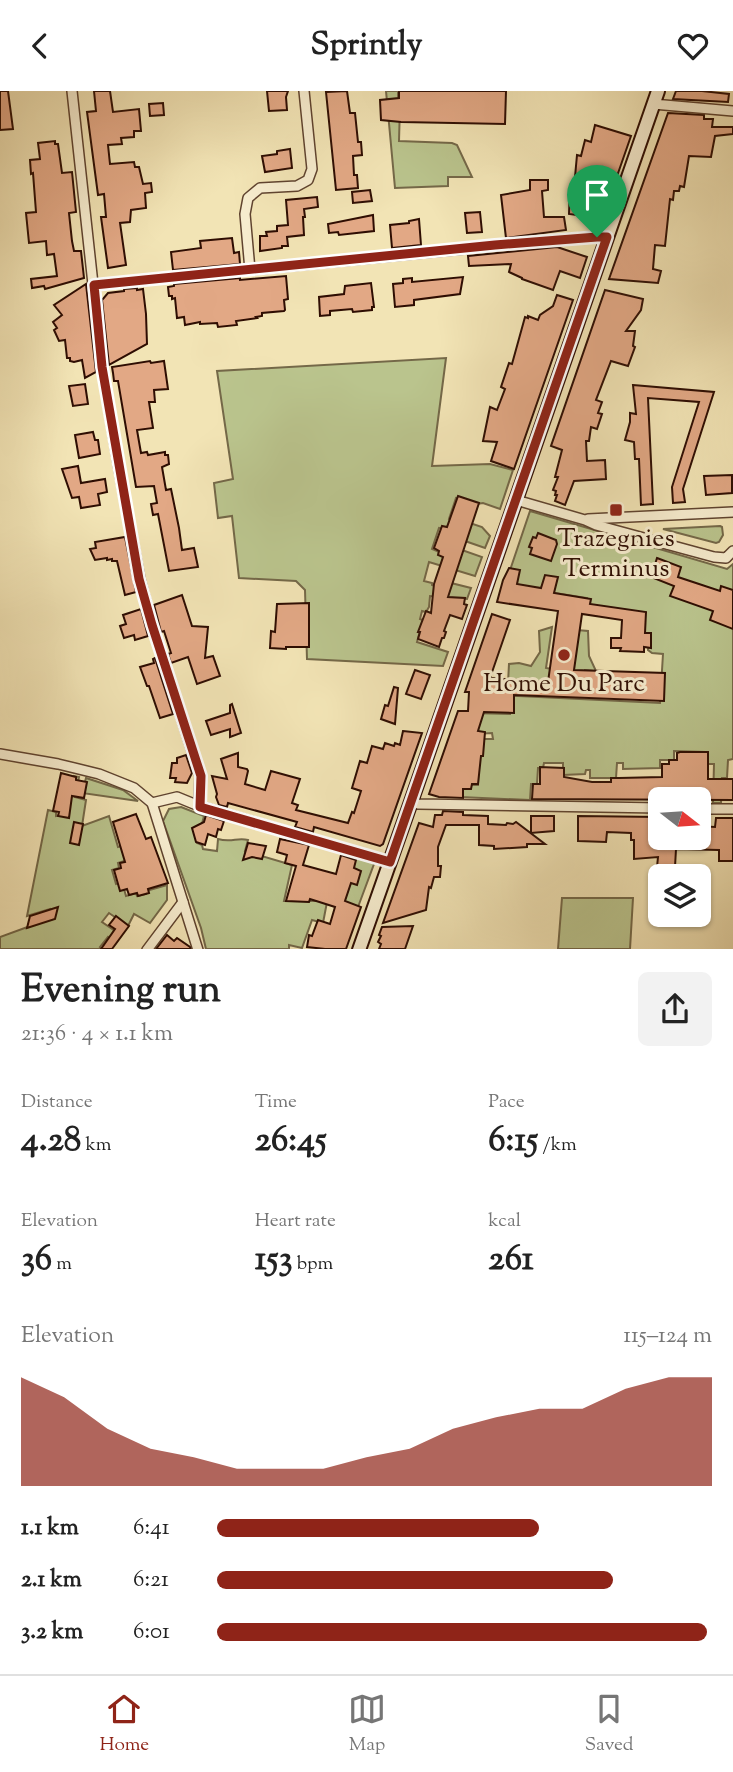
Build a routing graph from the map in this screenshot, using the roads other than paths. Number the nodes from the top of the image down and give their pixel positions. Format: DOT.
graph roads {
  1 [pos="72,91"];
  2 [pos="304,91"];
  3 [pos="655,97"];
  4 [pos="733,111"];
  5 [pos="607,237"];
  6 [pos="250,270"];
  7 [pos="94,285"];
  8 [pos="516,500"];
  9 [pos="733,512"];
  10 [pos="585,520"];
  11 [pos="733,551"];
  12 [pos="0,754"];
  13 [pos="411,802"];
  14 [pos="152,803"];
  15 [pos="200,807"];
  16 [pos="648,808"];
  17 [pos="711,809"];
  18 [pos="733,809"];
  19 [pos="390,862"];
  20 [pos="183,902"];
  21 [pos="148,949"];
  22 [pos="198,949"];
  23 [pos="359,949"];
  1 -- 7 [label="street"];
  2 -- 6 [label="street"];
  3 -- 4 [label="street"];
  3 -- 5 [label="main road"];
  5 -- 6 [label="street"];
  5 -- 8 [label="main road"];
  6 -- 7 [label="street"];
  7 -- 15 [label="street"];
  8 -- 10 [label="street"];
  8 -- 13 [label="main road"];
  9 -- 10 [label="street"];
  10 -- 11 [label="street"];
  12 -- 14 [label="street"];
  13 -- 16 [label="street"];
  13 -- 19 [label="main road"];
  14 -- 15 [label="street"];
  14 -- 20 [label="street"];
  15 -- 19 [label="street"];
  17 -- 18 [label="street"];
  19 -- 23 [label="main road"];
  20 -- 21 [label="street"];
  20 -- 22 [label="street"];
}
